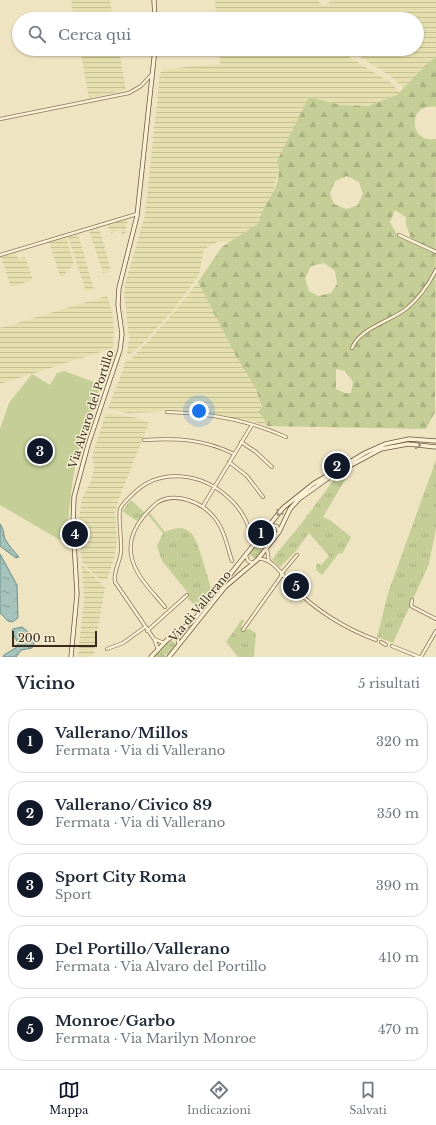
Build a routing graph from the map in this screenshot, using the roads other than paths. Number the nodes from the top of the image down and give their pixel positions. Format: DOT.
graph roads {
  1 [pos="154,0"];
  2 [pos="155,12"];
  3 [pos="154,56"];
  4 [pos="152,73"];
  5 [pos="0,119"];
  6 [pos="138,214"];
  7 [pos="399,235"];
  8 [pos="436,252"];
  9 [pos="0,255"];
  10 [pos="436,270"];
  11 [pos="352,348"];
  12 [pos="167,412"];
  13 [pos="252,425"];
  14 [pos="286,437"];
  15 [pos="144,440"];
  16 [pos="436,441"];
  17 [pos="241,442"];
  18 [pos="436,447"];
  19 [pos="234,454"];
  20 [pos="229,462"];
  21 [pos="272,467"];
  22 [pos="214,486"];
  23 [pos="263,497"];
  24 [pos="203,506"];
  25 [pos="270,525"];
  26 [pos="279,532"];
  27 [pos="255,544"];
  28 [pos="267,547"];
  29 [pos="246,556"];
  30 [pos="297,556"];
  31 [pos="258,559"];
  32 [pos="232,561"];
  33 [pos="270,562"];
  34 [pos="253,563"];
  35 [pos="281,575"];
  36 [pos="186,595"];
  37 [pos="412,600"];
  38 [pos="164,608"];
  39 [pos="436,619"];
  40 [pos="145,627"];
  41 [pos="243,630"];
  42 [pos="147,631"];
  43 [pos="436,631"];
  44 [pos="173,635"];
  45 [pos="154,639"];
  46 [pos="376,640"];
  47 [pos="381,642"];
  48 [pos="164,643"];
  49 [pos="179,644"];
  50 [pos="386,644"];
  51 [pos="392,646"];
  52 [pos="107,649"];
  53 [pos="158,650"];
  54 [pos="173,651"];
  55 [pos="71,657"];
  56 [pos="151,657"];
  57 [pos="169,657"];
  58 [pos="173,657"];
  59 [pos="420,657"];
  1 -- 2 [label="street"];
  3 -- 4 [label="street, Via Alvaro del Portillo"];
  4 -- 5 [label="street"];
  4 -- 6 [label="street, Via Alvaro del Portillo"];
  6 -- 9 [label="street"];
  6 -- 55 [label="street, Via Alvaro del Portillo"];
  7 -- 8 [label="street"];
  10 -- 11 [label="street"];
  12 -- 13 [label="street"];
  13 -- 14 [label="street"];
  13 -- 17 [label="street"];
  15 -- 19 [label="street"];
  16 -- 25 [label="street, Via di Vallerano, one-way"];
  17 -- 19 [label="street"];
  17 -- 21 [label="street"];
  26 -- 18 [label="street, Via di Vallerano, one-way"];
  19 -- 20 [label="street"];
  20 -- 22 [label="street"];
  20 -- 23 [label="street"];
  22 -- 24 [label="street"];
  22 -- 27 [label="street"];
  22 -- 40 [label="street"];
  24 -- 32 [label="street"];
  24 -- 38 [label="street"];
  25 -- 26 [label="street"];
  25 -- 27 [label="street, Via di Vallerano"];
  26 -- 28 [label="street, Via di Vallerano"];
  27 -- 29 [label="street, Via di Vallerano"];
  28 -- 31 [label="street, Via di Vallerano"];
  28 -- 33 [label="street"];
  29 -- 34 [label="street"];
  29 -- 44 [label="street, Via di Vallerano"];
  30 -- 35 [label="street"];
  31 -- 33 [label="street"];
  31 -- 34 [label="street, Via di Vallerano"];
  33 -- 35 [label="street"];
  34 -- 49 [label="street, Via di Vallerano"];
  35 -- 41 [label="street"];
  35 -- 46 [label="street"];
  36 -- 42 [label="street"];
  37 -- 39 [label="street"];
  40 -- 42 [label="street"];
  40 -- 52 [label="street"];
  42 -- 45 [label="street"];
  43 -- 59 [label="street"];
  44 -- 48 [label="street, Via di Vallerano"];
  44 -- 49 [label="street"];
  45 -- 48 [label="street"];
  45 -- 53 [label="street"];
  47 -- 50 [label="street"];
  48 -- 53 [label="street, Via di Vallerano"];
  49 -- 54 [label="street, Via di Vallerano"];
  51 -- 59 [label="street"];
  53 -- 56 [label="street, Via di Vallerano"];
  54 -- 57 [label="street, Via di Vallerano"];
  54 -- 58 [label="street"];
}
